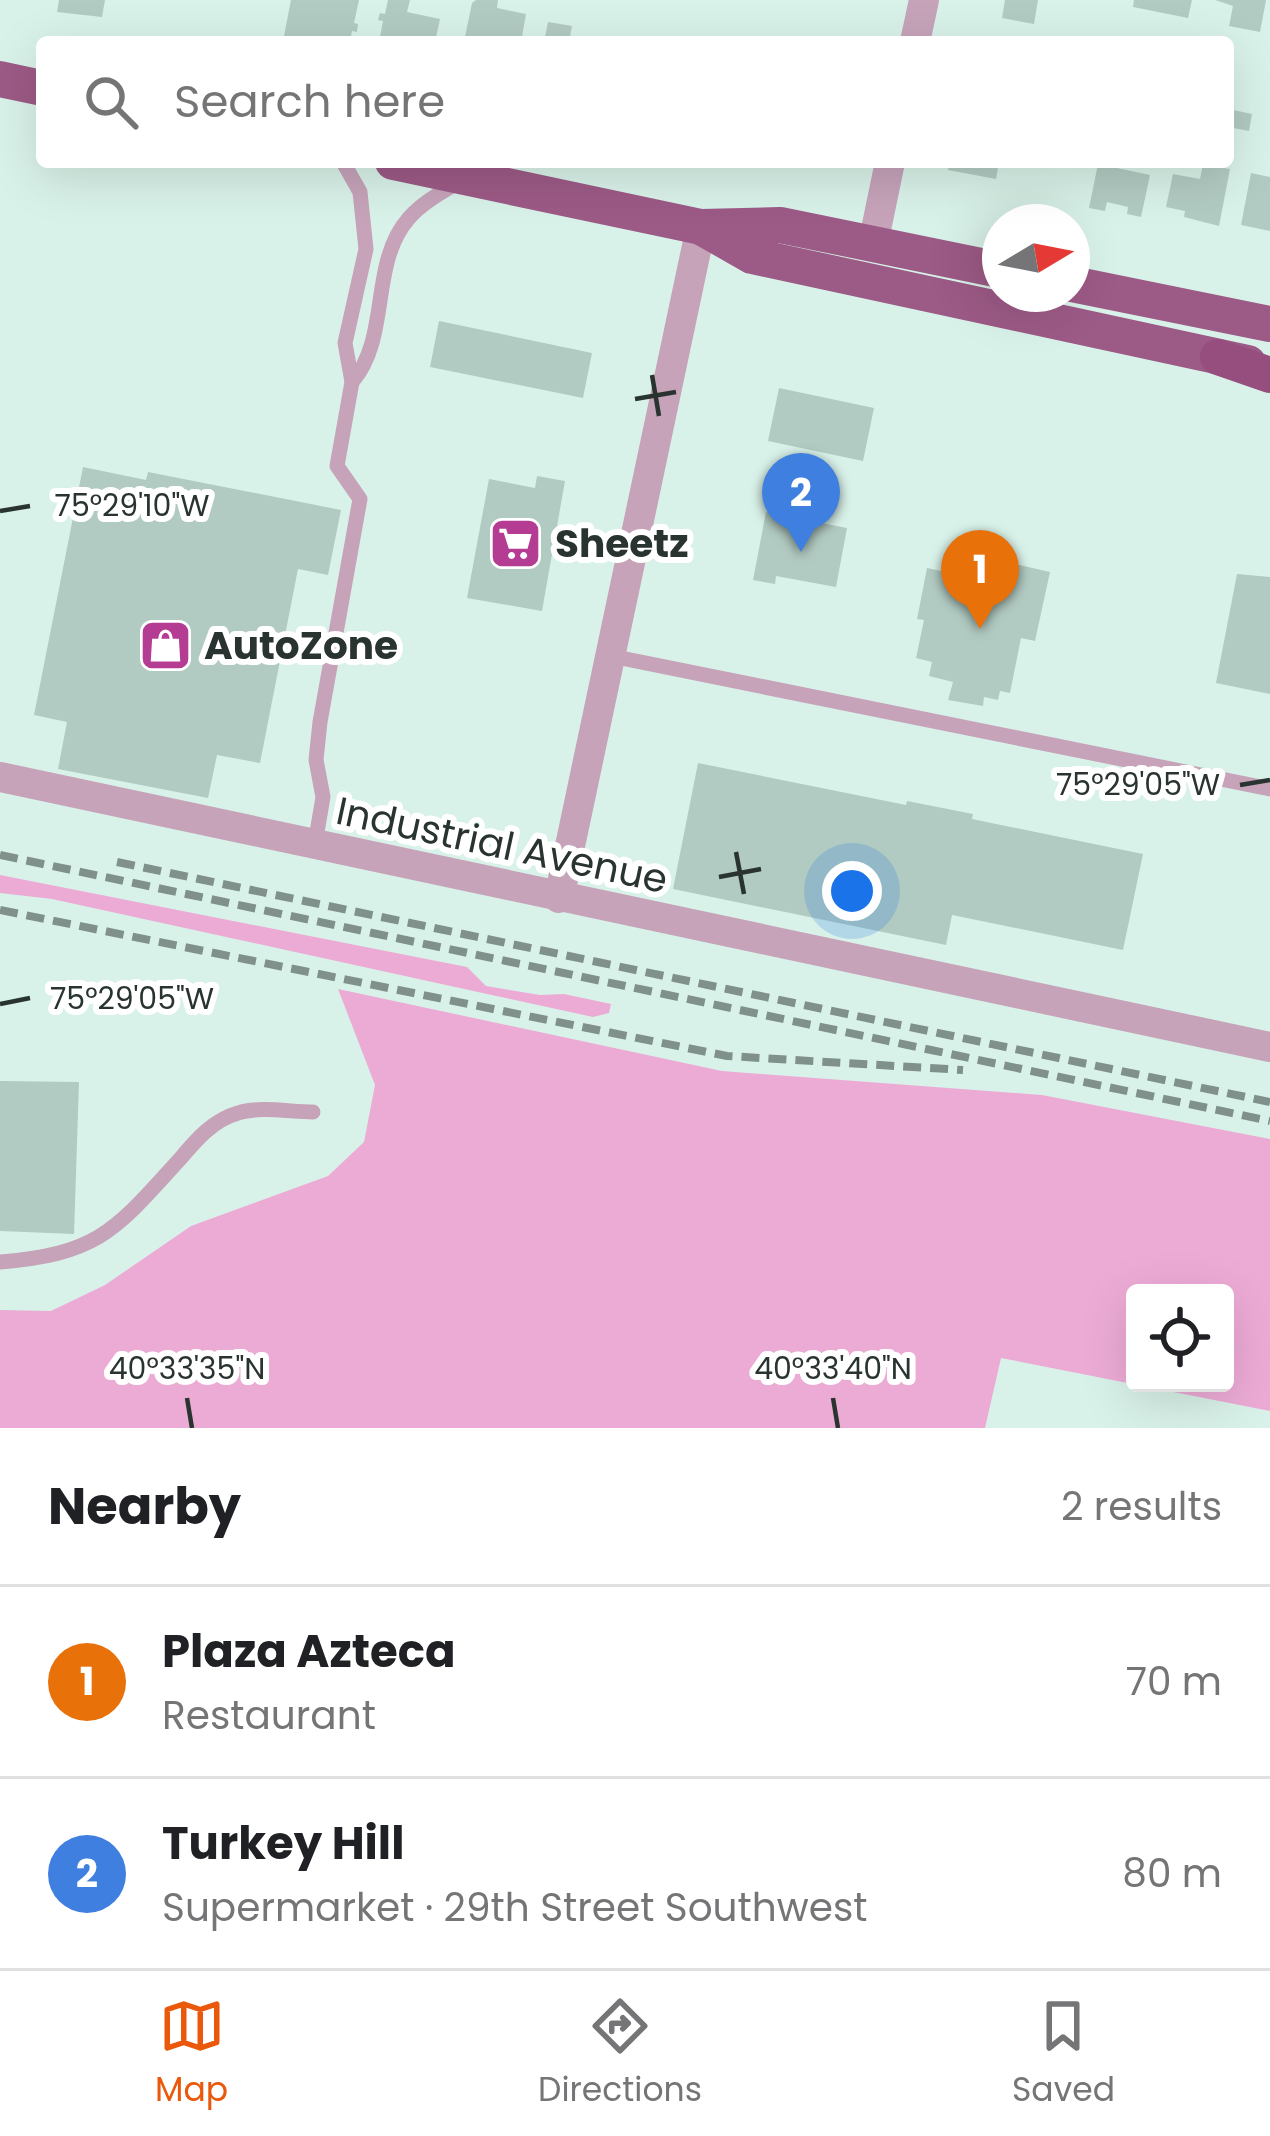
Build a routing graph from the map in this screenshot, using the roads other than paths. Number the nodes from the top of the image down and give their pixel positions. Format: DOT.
graph roads {
  1 [pos="924,0"];
  2 [pos="916,36"];
  3 [pos="0,79"];
  4 [pos="36,87"];
  5 [pos="347,168"];
  6 [pos="423,168"];
  7 [pos="889,168"];
  8 [pos="467,177"];
  9 [pos="701,227"];
  10 [pos="873,244"];
  11 [pos="982,266"];
  12 [pos="1090,288"];
  13 [pos="1270,324"];
  14 [pos="1270,371"];
  15 [pos="352,382"];
  16 [pos="610,656"];
  17 [pos="0,777"];
  18 [pos="1270,789"];
  19 [pos="316,844"];
  20 [pos="559,898"];
  21 [pos="1270,1047"];
  22 [pos="313,1112"];
  23 [pos="0,1262"];
  1 -- 2 [label="street"];
  3 -- 4 [label="highway"];
  5 -- 15 [label="lane"];
  6 -- 8 [label="highway"];
  7 -- 10 [label="street"];
  8 -- 9 [label="highway"];
  8 -- 15 [label="lane"];
  9 -- 10 [label="highway"];
  9 -- 14 [label="highway"];
  9 -- 16 [label="street"];
  10 -- 11 [label="highway"];
  12 -- 13 [label="highway"];
  15 -- 19 [label="lane"];
  16 -- 18 [label="lane"];
  16 -- 20 [label="street"];
  17 -- 19 [label="street, Industrial Avenue"];
  19 -- 20 [label="street, Industrial Avenue"];
  20 -- 21 [label="street, Industrial Avenue"];
  22 -- 23 [label="lane"];
}
